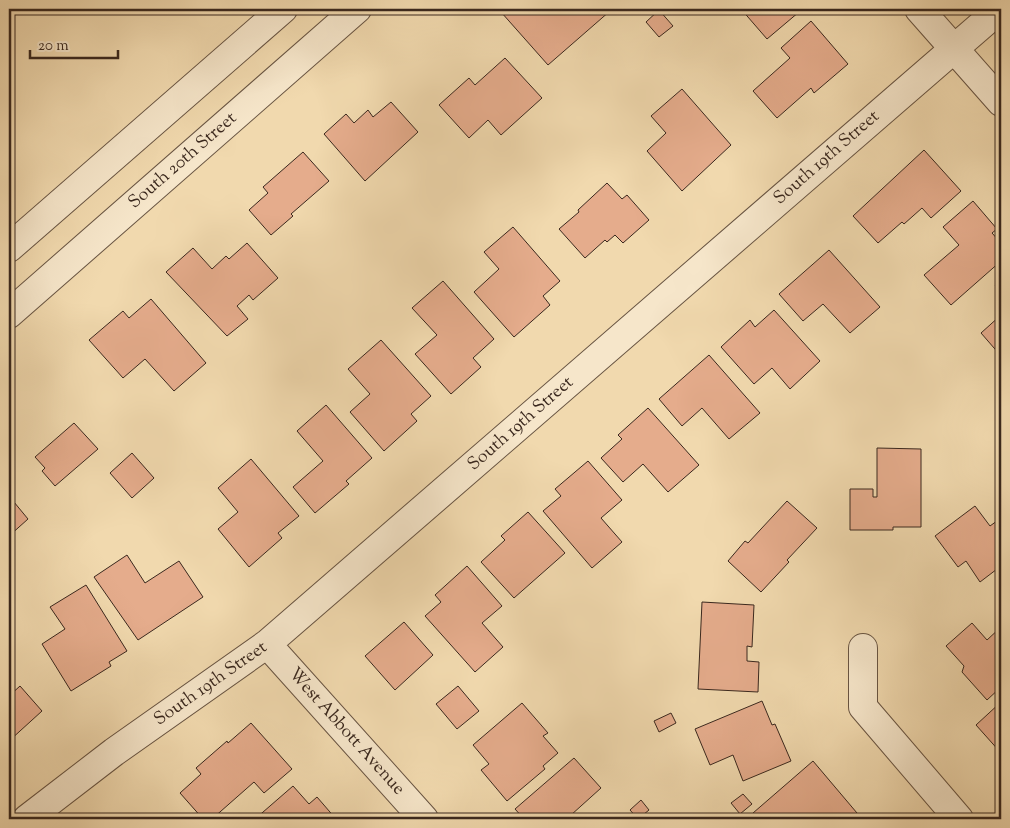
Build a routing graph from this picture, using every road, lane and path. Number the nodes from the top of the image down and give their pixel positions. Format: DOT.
graph roads {
  1 [pos="283,9"];
  2 [pos="357,9"];
  3 [pos="919,9"];
  4 [pos="1000,9"];
  5 [pos="954,48"];
  6 [pos="1001,102"];
  7 [pos="9,248"];
  8 [pos="9,314"];
  9 [pos="268,644"];
  10 [pos="863,648"];
  11 [pos="27,819"];
  12 [pos="424,819"];
  13 [pos="959,819"];
  1 -- 7 [label="street"];
  2 -- 8 [label="street, South 20th Street"];
  3 -- 5 [label="street"];
  4 -- 5 [label="street, South 19th Street"];
  5 -- 6 [label="street"];
  5 -- 9 [label="street, South 19th Street"];
  9 -- 11 [label="street, South 19th Street"];
  9 -- 12 [label="street, West Abbott Avenue"];
  10 -- 13 [label="street"];
}
